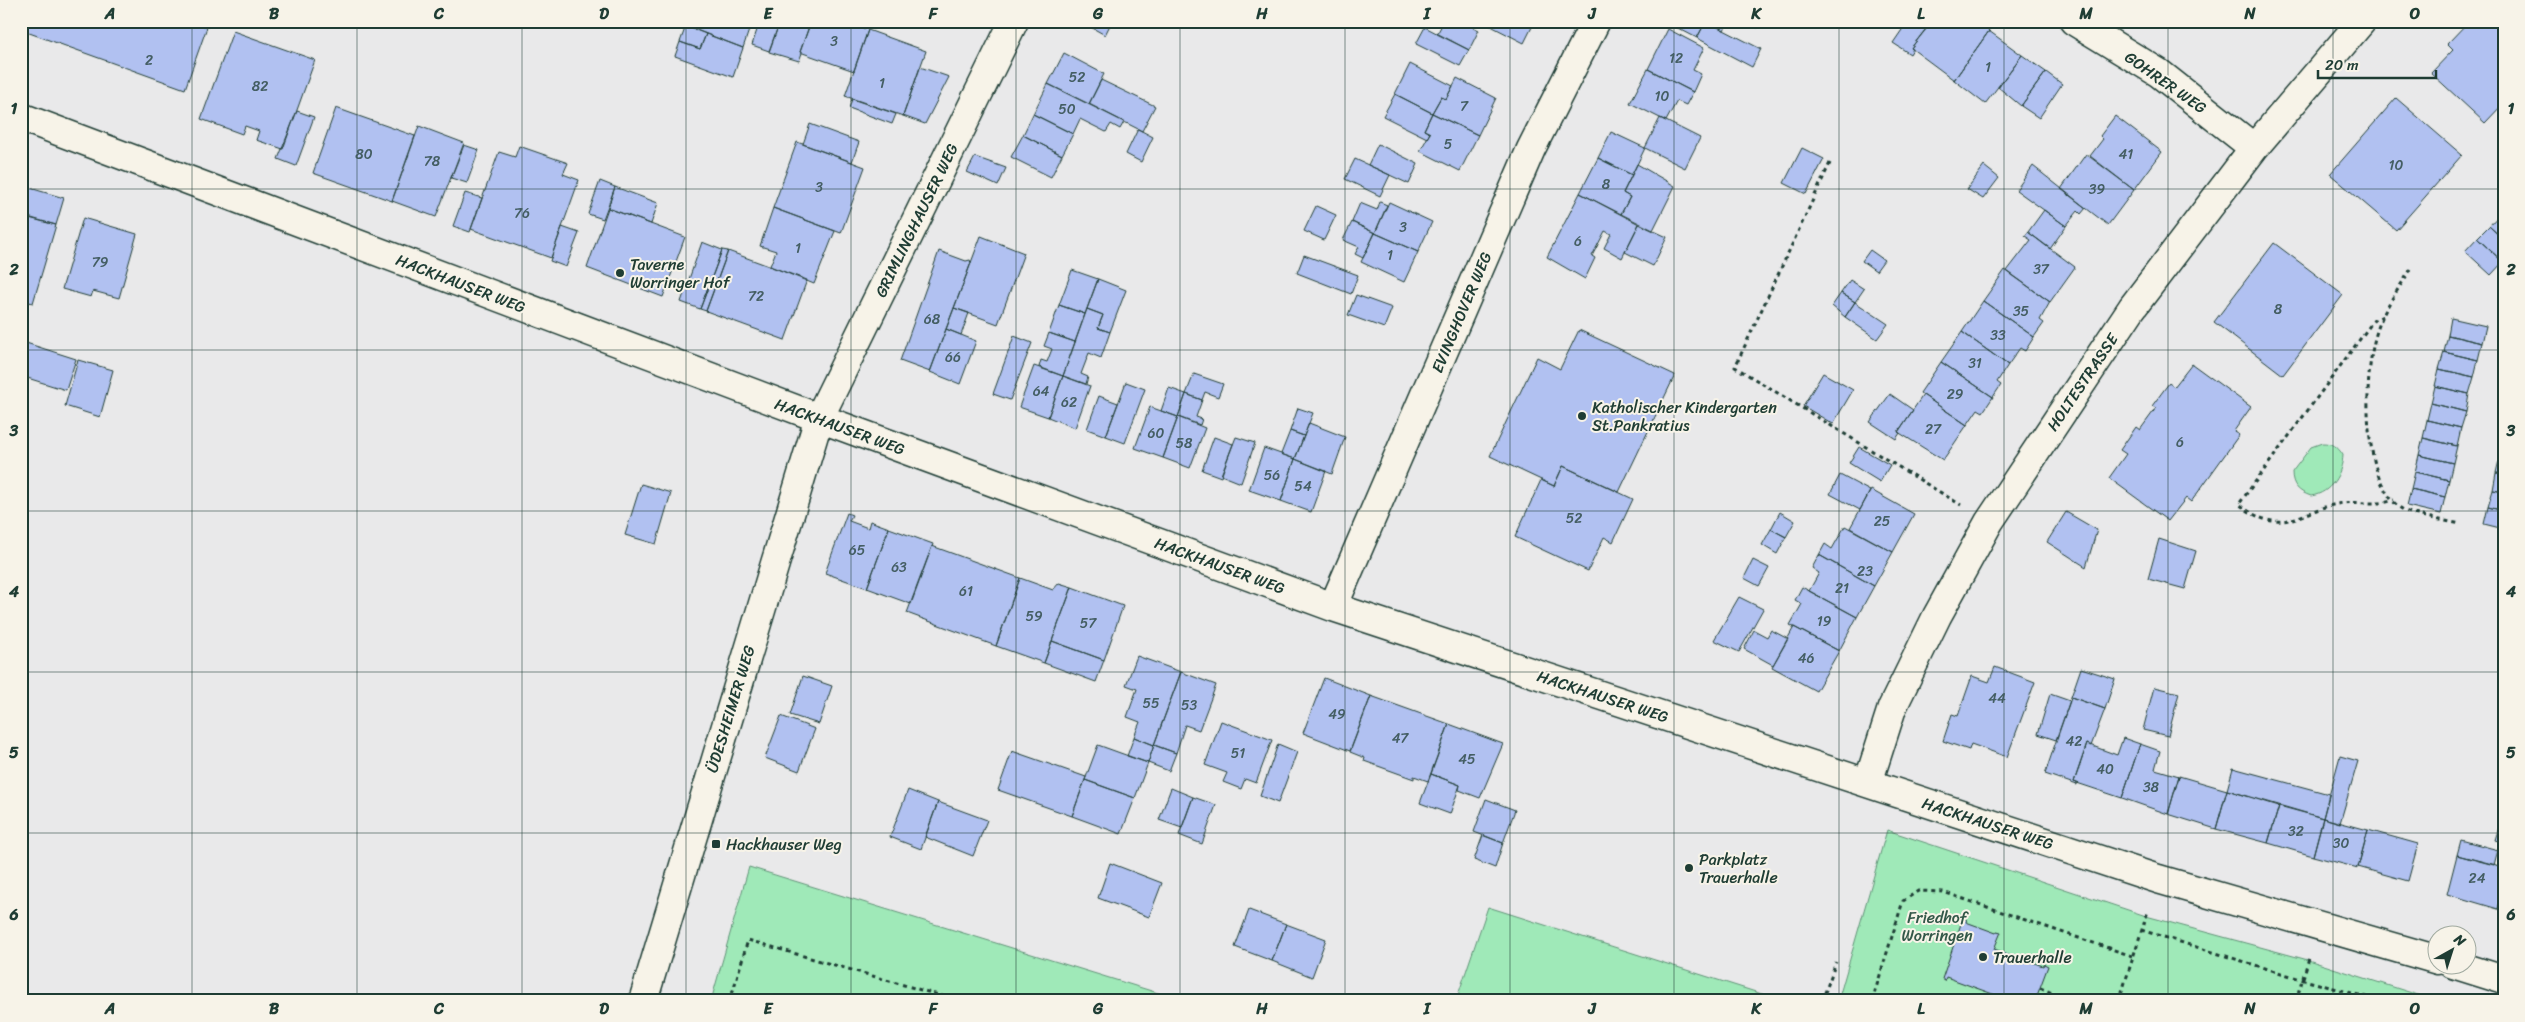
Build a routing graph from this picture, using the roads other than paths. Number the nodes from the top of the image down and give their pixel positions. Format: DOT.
graph roads {
  1 [pos="1596,21"];
  2 [pos="2074,21"];
  3 [pos="2362,21"];
  4 [pos="1013,22"];
  5 [pos="21,118"];
  6 [pos="2254,148"];
  7 [pos="819,418"];
  8 [pos="1333,607"];
  9 [pos="1868,783"];
  10 [pos="2428,957"];
  11 [pos="2478,972"];
  12 [pos="2504,980"];
  13 [pos="643,1001"];
  1 -- 8 [label="street, EVINGHOVER WEG"];
  2 -- 6 [label="street, GOHRER WEG"];
  3 -- 6 [label="street, HOLTESTRASSE"];
  4 -- 7 [label="street, GRIMLINGHAUSER WEG"];
  5 -- 7 [label="street, HACKHAUSER WEG"];
  6 -- 9 [label="street, HOLTESTRASSE"];
  7 -- 8 [label="street, HACKHAUSER WEG"];
  7 -- 13 [label="street, ÜDESHEIMER WEG"];
  8 -- 9 [label="street, HACKHAUSER WEG"];
  9 -- 10 [label="street, HACKHAUSER WEG"];
  11 -- 12 [label="street"];
}
